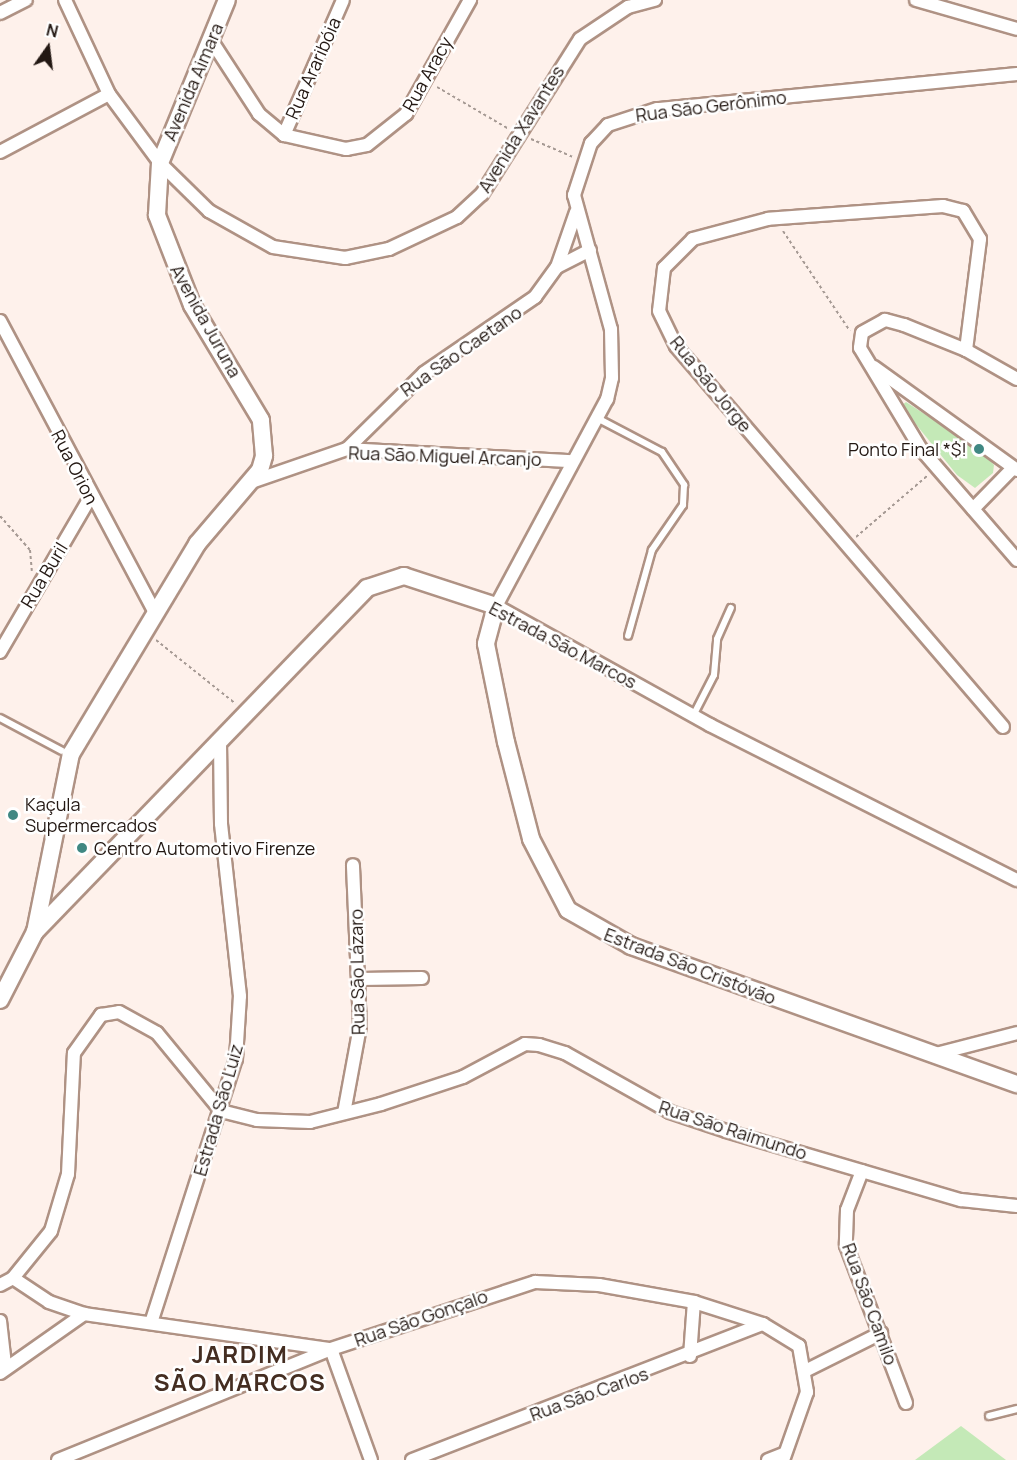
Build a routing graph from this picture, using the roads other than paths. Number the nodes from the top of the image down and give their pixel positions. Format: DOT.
graph roads {
  1 [pos="26,0"];
  2 [pos="65,0"];
  3 [pos="227,0"];
  4 [pos="343,0"];
  5 [pos="655,0"];
  6 [pos="916,0"];
  7 [pos="466,3"];
  8 [pos="0,13"];
  9 [pos="1017,29"];
  10 [pos="211,40"];
  11 [pos="1017,74"];
  12 [pos="109,94"];
  13 [pos="284,135"];
  14 [pos="0,152"];
  15 [pos="160,164"];
  16 [pos="576,212"];
  17 [pos="590,250"];
  18 [pos="557,267"];
  19 [pos="0,321"];
  20 [pos="966,350"];
  21 [pos="870,364"];
  22 [pos="1017,380"];
  23 [pos="597,418"];
  24 [pos="347,449"];
  25 [pos="571,461"];
  26 [pos="1015,469"];
  27 [pos="251,482"];
  28 [pos="90,498"];
  29 [pos="973,509"];
  30 [pos="1017,560"];
  31 [pos="496,606"];
  32 [pos="731,608"];
  33 [pos="154,610"];
  34 [pos="4,635"];
  35 [pos="628,636"];
  36 [pos="0,652"];
  37 [pos="693,716"];
  38 [pos="0,718"];
  39 [pos="1003,728"];
  40 [pos="220,746"];
  41 [pos="62,751"];
  42 [pos="353,865"];
  43 [pos="1017,880"];
  44 [pos="35,932"];
  45 [pos="422,978"];
  46 [pos="360,979"];
  47 [pos="0,1000"];
  48 [pos="1017,1033"];
  49 [pos="932,1055"];
  50 [pos="1017,1084"];
  51 [pos="221,1111"];
  52 [pos="344,1113"];
  53 [pos="862,1171"];
  54 [pos="1017,1206"];
  55 [pos="13,1278"];
  56 [pos="0,1285"];
  57 [pos="694,1302"];
  58 [pos="84,1314"];
  59 [pos="0,1321"];
  60 [pos="151,1323"];
  61 [pos="763,1324"];
  62 [pos="881,1333"];
  63 [pos="331,1349"];
  64 [pos="690,1356"];
  65 [pos="3,1369"];
  66 [pos="807,1370"];
  67 [pos="906,1403"];
  68 [pos="1017,1409"];
  69 [pos="989,1416"];
  70 [pos="80,1457"];
  71 [pos="783,1457"];
  72 [pos="58,1460"];
  73 [pos="371,1460"];
  74 [pos="412,1460"];
  75 [pos="768,1460"];
  1 -- 8 [label="street"];
  2 -- 12 [label="street"];
  3 -- 10 [label="street, Avenida Aimara"];
  4 -- 13 [label="street, Rua Araribóia"];
  5 -- 15 [label="street, Avenida Xavantes"];
  6 -- 9 [label="street"];
  7 -- 13 [label="street, Rua Aracy"];
  10 -- 13 [label="street, Rua Aracy"];
  10 -- 15 [label="street, Avenida Aimara"];
  11 -- 16 [label="street, Rua São Gerônimo"];
  12 -- 14 [label="street"];
  12 -- 15 [label="street"];
  15 -- 27 [label="street, Avenida Juruna"];
  16 -- 17 [label="street"];
  16 -- 18 [label="street, Rua São Caetano"];
  17 -- 18 [label="street"];
  17 -- 23 [label="street"];
  18 -- 24 [label="street, Rua São Caetano"];
  19 -- 28 [label="street, Rua Orion"];
  20 -- 21 [label="street"];
  20 -- 22 [label="street"];
  20 -- 39 [label="street, Rua São Jorge"];
  21 -- 26 [label="street"];
  21 -- 29 [label="street"];
  23 -- 25 [label="street"];
  23 -- 35 [label="lane"];
  24 -- 25 [label="street, Rua São Miguel Arcanjo"];
  24 -- 27 [label="street, Rua São Miguel Arcanjo"];
  25 -- 31 [label="street"];
  26 -- 29 [label="street"];
  27 -- 33 [label="street"];
  28 -- 33 [label="street, Rua Orion"];
  28 -- 34 [label="street, Rua Buril"];
  29 -- 30 [label="street"];
  31 -- 37 [label="street, Estrada São Marcos"];
  31 -- 40 [label="street, Estrada São Marcos"];
  31 -- 49 [label="street, Estrada São Cristóvão"];
  32 -- 37 [label="lane"];
  33 -- 44 [label="street"];
  34 -- 36 [label="street, Rua Buril"];
  37 -- 43 [label="street, Estrada São Marcos"];
  38 -- 41 [label="lane"];
  40 -- 44 [label="street, Estrada São Marcos"];
  40 -- 51 [label="street, Estrada São Luiz"];
  42 -- 46 [label="street, Rua São Lázaro"];
  44 -- 47 [label="street"];
  45 -- 46 [label="street"];
  46 -- 52 [label="street, Rua São Lázaro"];
  48 -- 49 [label="street"];
  49 -- 50 [label="street, Estrada São Cristóvão"];
  51 -- 52 [label="street, Rua São Raimundo"];
  51 -- 55 [label="street"];
  51 -- 60 [label="street, Estrada São Luiz"];
  52 -- 53 [label="street, Rua São Raimundo"];
  53 -- 54 [label="street, Rua São Raimundo"];
  53 -- 62 [label="street, Rua São Camilo"];
  55 -- 56 [label="street"];
  55 -- 58 [label="street, Rua São Gonçalo"];
  57 -- 61 [label="street, Rua São Gonçalo"];
  57 -- 63 [label="street, Rua São Gonçalo"];
  57 -- 64 [label="street"];
  58 -- 60 [label="street, Rua São Gonçalo"];
  58 -- 65 [label="street"];
  59 -- 65 [label="street"];
  60 -- 63 [label="street, Rua São Gonçalo"];
  61 -- 64 [label="street, Rua São Carlos"];
  61 -- 66 [label="street, Rua São Gonçalo"];
  62 -- 66 [label="street"];
  62 -- 67 [label="street, Rua São Camilo"];
  63 -- 70 [label="street"];
  63 -- 73 [label="street"];
  64 -- 74 [label="street, Rua São Carlos"];
  66 -- 71 [label="street, Rua São Gonçalo"];
  68 -- 69 [label="lane"];
  70 -- 72 [label="street"];
  71 -- 75 [label="street"];
}
